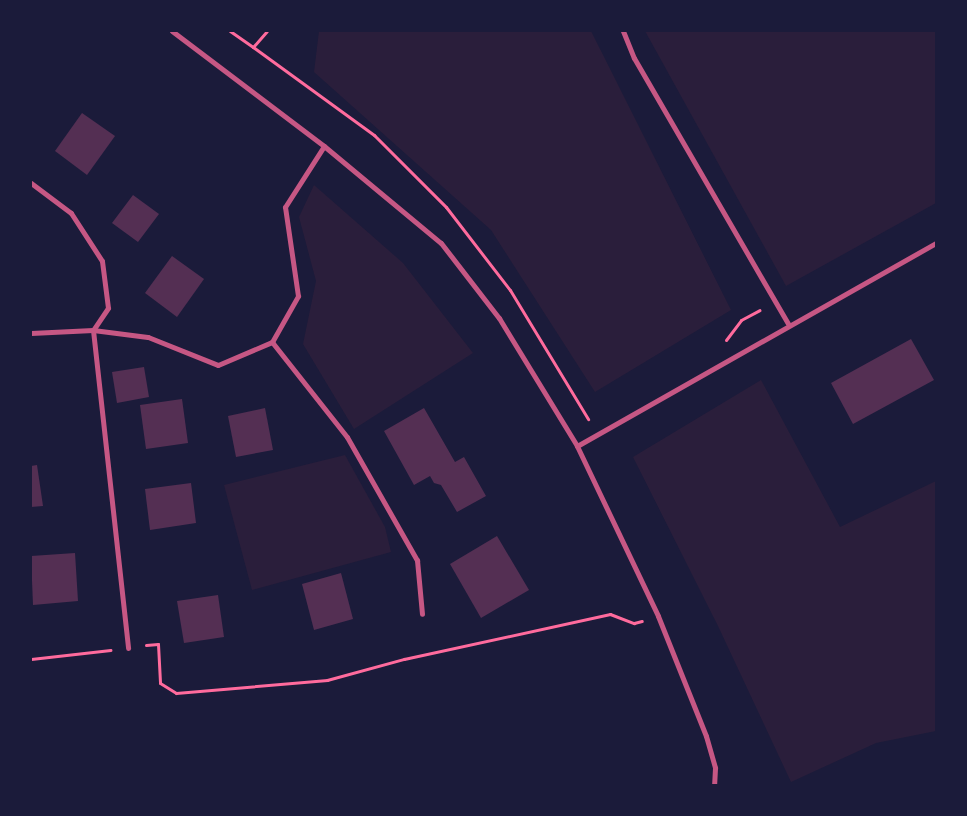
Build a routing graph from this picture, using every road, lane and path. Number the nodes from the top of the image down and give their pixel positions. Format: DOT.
graph roads {
  1 [pos="172,31"];
  2 [pos="230,31"];
  3 [pos="267,31"];
  4 [pos="623,31"];
  5 [pos="253,47"];
  6 [pos="324,146"];
  7 [pos="31,183"];
  8 [pos="936,243"];
  9 [pos="776,301"];
  10 [pos="788,324"];
  11 [pos="93,330"];
  12 [pos="31,333"];
  13 [pos="272,342"];
  14 [pos="723,343"];
  15 [pos="590,422"];
  16 [pos="576,446"];
  17 [pos="422,614"];
  18 [pos="658,616"];
  19 [pos="128,648"];
  20 [pos="31,659"];
  21 [pos="714,785"];
  1 -- 6 [label="street"];
  2 -- 5 [label="path"];
  3 -- 5 [label="path"];
  4 -- 9 [label="street"];
  5 -- 15 [label="path"];
  6 -- 13 [label="street"];
  6 -- 16 [label="street"];
  7 -- 11 [label="street"];
  8 -- 10 [label="street"];
  9 -- 10 [label="street"];
  9 -- 14 [label="path"];
  10 -- 16 [label="street"];
  11 -- 12 [label="street"];
  11 -- 13 [label="street"];
  11 -- 19 [label="street"];
  13 -- 17 [label="street"];
  16 -- 18 [label="street"];
  18 -- 19 [label="path"];
  18 -- 21 [label="street"];
  19 -- 20 [label="path"];
}
